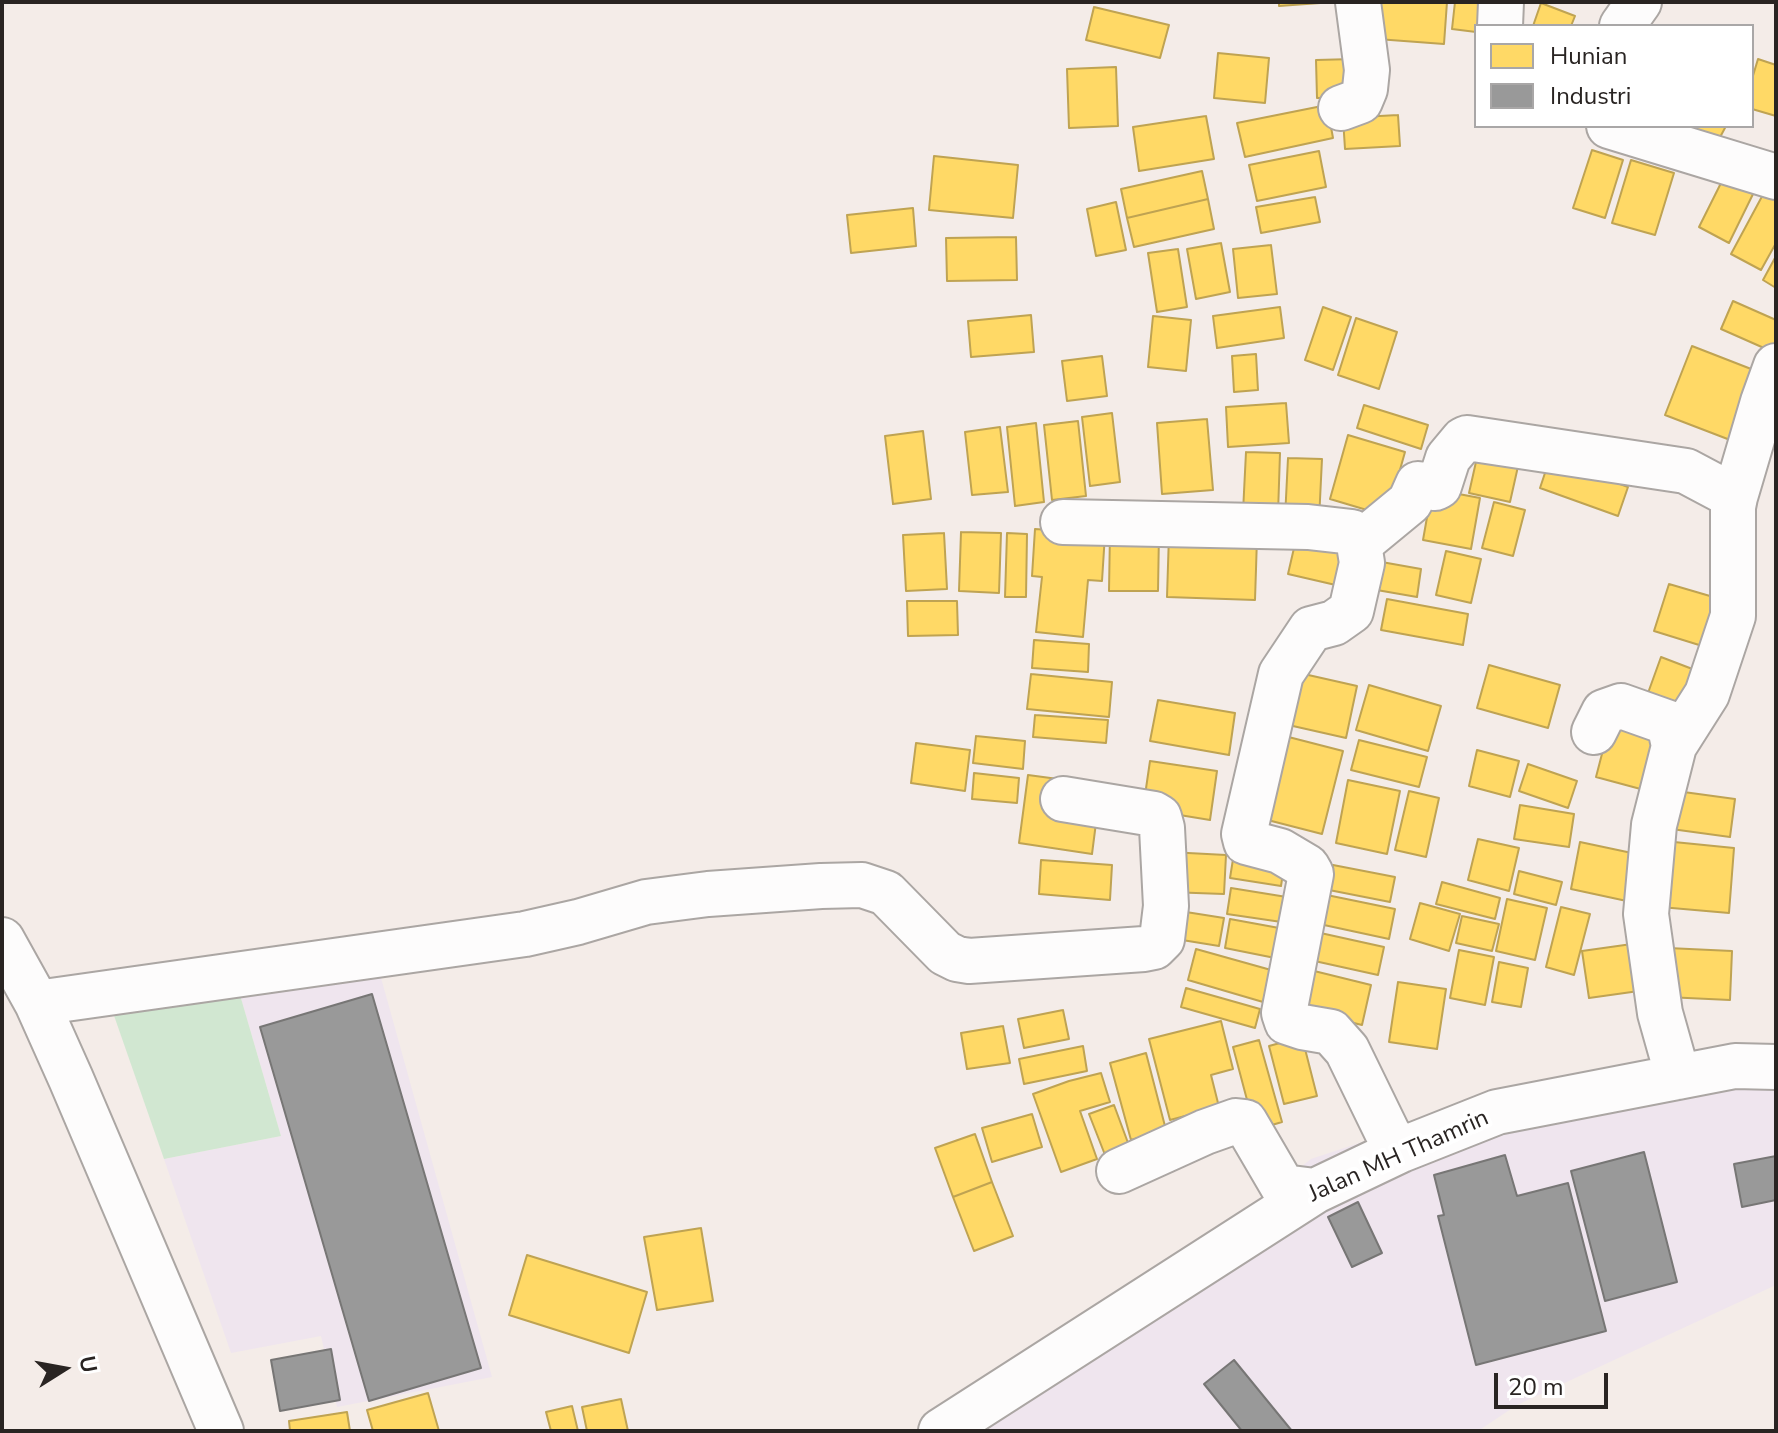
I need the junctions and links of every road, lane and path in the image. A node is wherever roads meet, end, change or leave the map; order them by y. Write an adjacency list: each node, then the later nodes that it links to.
1 (1358, 2): 6 (street)
2 (1501, 2): 4 (street)
3 (1639, 2): 5 (street)
4 (1500, 24)
5 (1623, 24)
6 (1341, 108)
7 (1616, 128): 8 (street)
8 (1776, 177)
9 (1776, 366): 10 (street)
10 (1735, 497): 12 (street); 14 (street)
11 (1063, 522): 12 (street)
12 (1359, 544): 20 (street)
13 (1594, 732): 14 (street)
14 (1674, 746): 19 (street)
15 (1063, 799): 17 (street)
16 (2, 940): 17 (street)
17 (37, 1003): 23 (street)
18 (1776, 1067): 19 (street, Jalan MH Thamrin)
19 (1676, 1069): 20 (street, Jalan MH Thamrin)
20 (1394, 1142): 22 (street, Jalan MH Thamrin)
21 (1119, 1171): 22 (street)
22 (1299, 1189): 24 (street, Jalan MH Thamrin)
23 (221, 1431)
24 (941, 1431)

